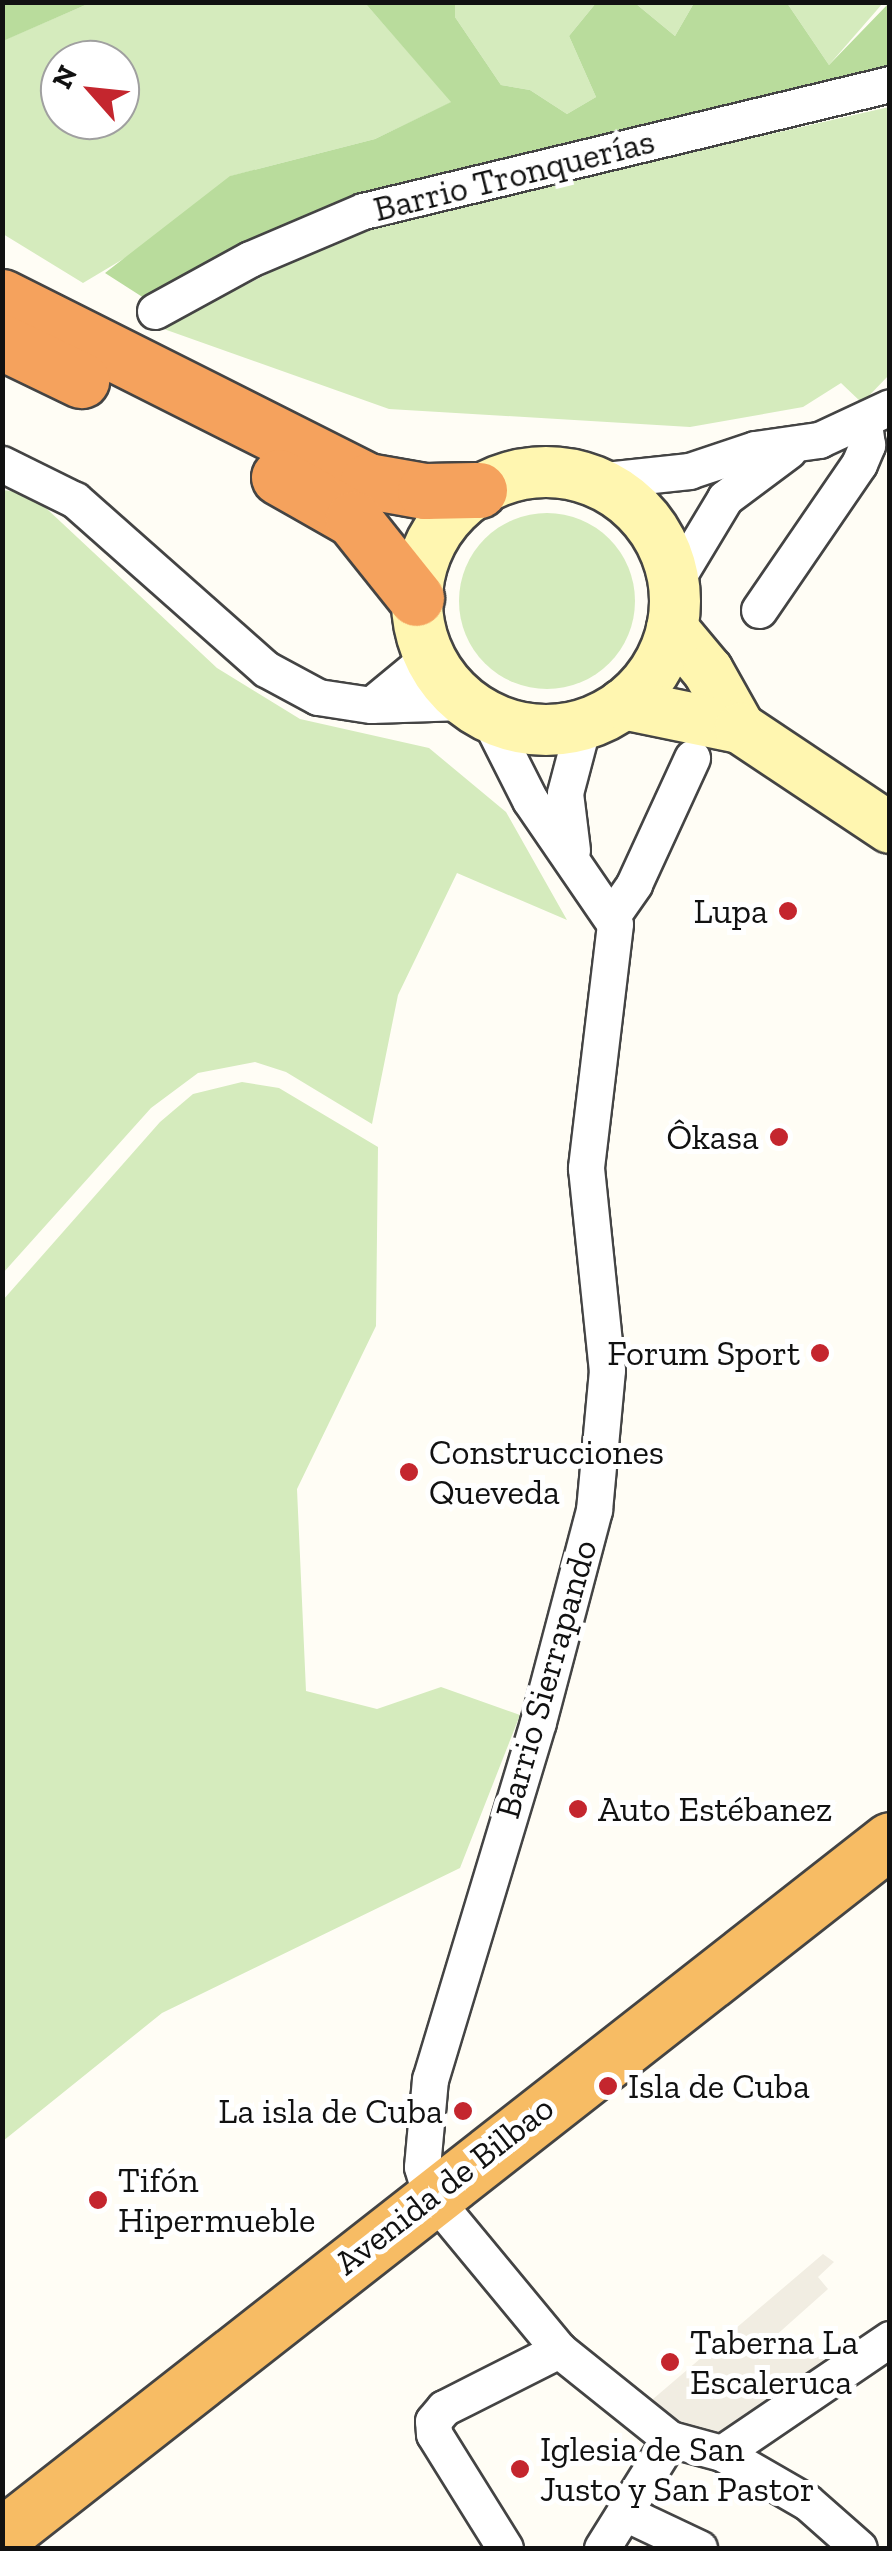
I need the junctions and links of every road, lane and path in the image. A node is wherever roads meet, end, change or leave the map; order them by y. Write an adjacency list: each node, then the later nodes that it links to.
1 (890, 84): 3 (street, Barrio Tronquerías)
2 (2, 297): 8 (highway)
3 (154, 311)
4 (2, 342): 11 (highway)
5 (877, 415): 6 (street); 13 (street)
6 (798, 445): 9 (street); 12 (street)
7 (2, 464): 15 (street)
8 (326, 464): 10 (highway); 11 (highway)
9 (596, 482): 10 (main road); 12 (main road)
10 (479, 490): 11 (main road)
11 (419, 582): 14 (main road)
12 (673, 606): 17 (main road); 18 (main road)
13 (759, 610)
14 (429, 657): 15 (street); 16 (main road)
15 (371, 705): 16 (street)
16 (476, 709): 17 (main road); 21 (street)
17 (603, 714): 18 (main road); 21 (street)
18 (740, 728): 20 (main road)
19 (692, 758): 22 (street)
20 (890, 828)
21 (573, 856): 22 (street)
22 (612, 916): 24 (street, Barrio Sierrapando)
23 (890, 1840): 24 (highway, Avenida de Bilbao)
24 (430, 2194): 26 (street); 30 (highway, Avenida de Bilbao)
25 (890, 2339): 28 (street)
26 (559, 2350): 27 (street); 31 (street)
27 (670, 2439): 28 (street); 29 (street)
28 (722, 2454): 34 (street)
29 (626, 2513): 32 (street); 33 (street)
30 (2, 2536)
31 (505, 2548)
32 (602, 2548)
33 (699, 2548)
34 (859, 2548)

